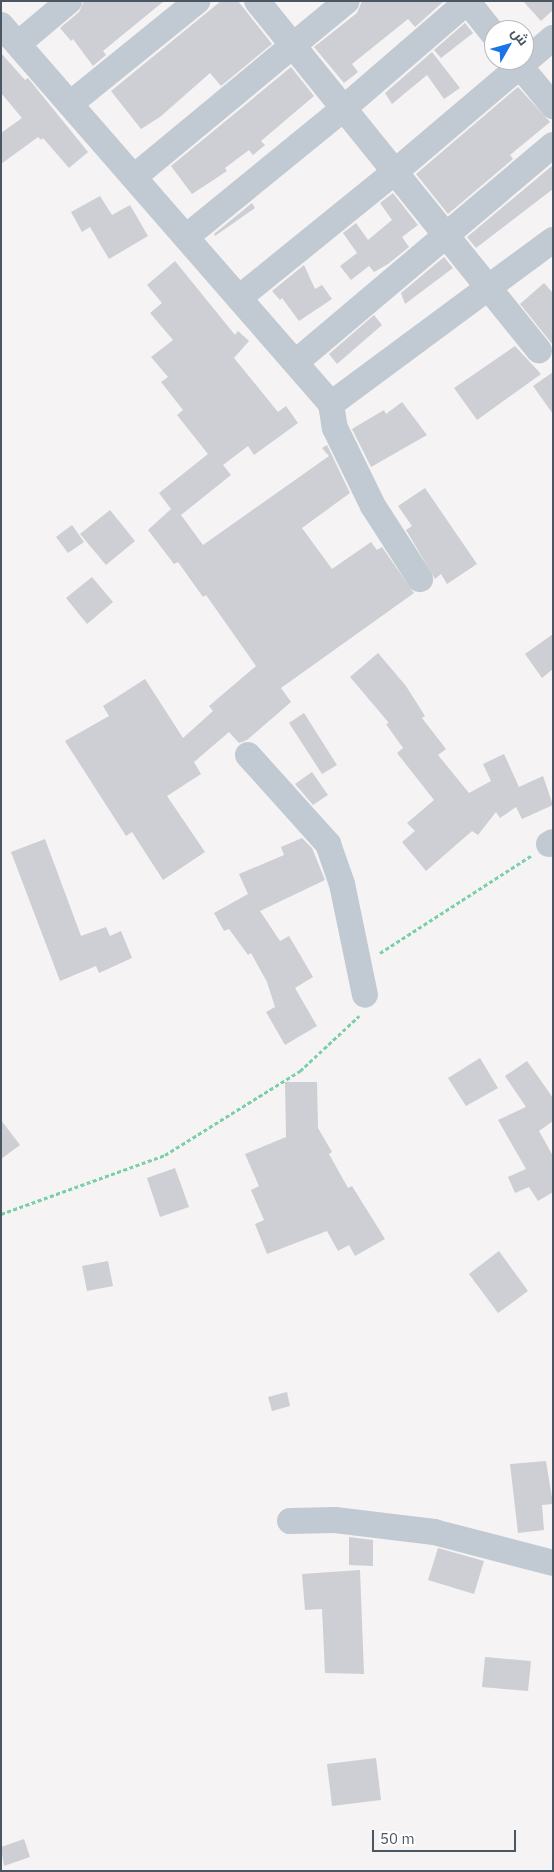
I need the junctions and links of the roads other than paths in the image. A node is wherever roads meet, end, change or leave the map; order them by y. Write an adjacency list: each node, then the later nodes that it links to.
1 (69, 1): 7 (street)
2 (197, 1): 13 (street)
3 (257, 1): 9 (street)
4 (347, 1): 9 (street)
5 (467, 2): 6 (street); 15 (street)
6 (484, 22)
7 (9, 35): 13 (street)
8 (553, 38): 10 (street)
9 (294, 47): 15 (street); 18 (street)
10 (534, 51)
11 (509, 70): 17 (street)
12 (523, 70): 14 (street)
13 (70, 104): 18 (street)
14 (553, 106)
15 (344, 108): 17 (street); 20 (street)
16 (553, 145): 19 (street)
17 (396, 172): 19 (street); 23 (street)
18 (134, 177): 20 (street)
19 (449, 236): 22 (street); 25 (street)
20 (186, 237): 23 (street)
21 (553, 240): 22 (street)
22 (491, 288): 24 (street); 26 (street)
23 (239, 298): 25 (street)
24 (539, 351)
25 (296, 362): 26 (street)
26 (331, 404): 27 (street)
27 (420, 579)
28 (248, 755): 29 (street)
29 (366, 995)
30 (290, 1521): 31 (street)
31 (553, 1563)

